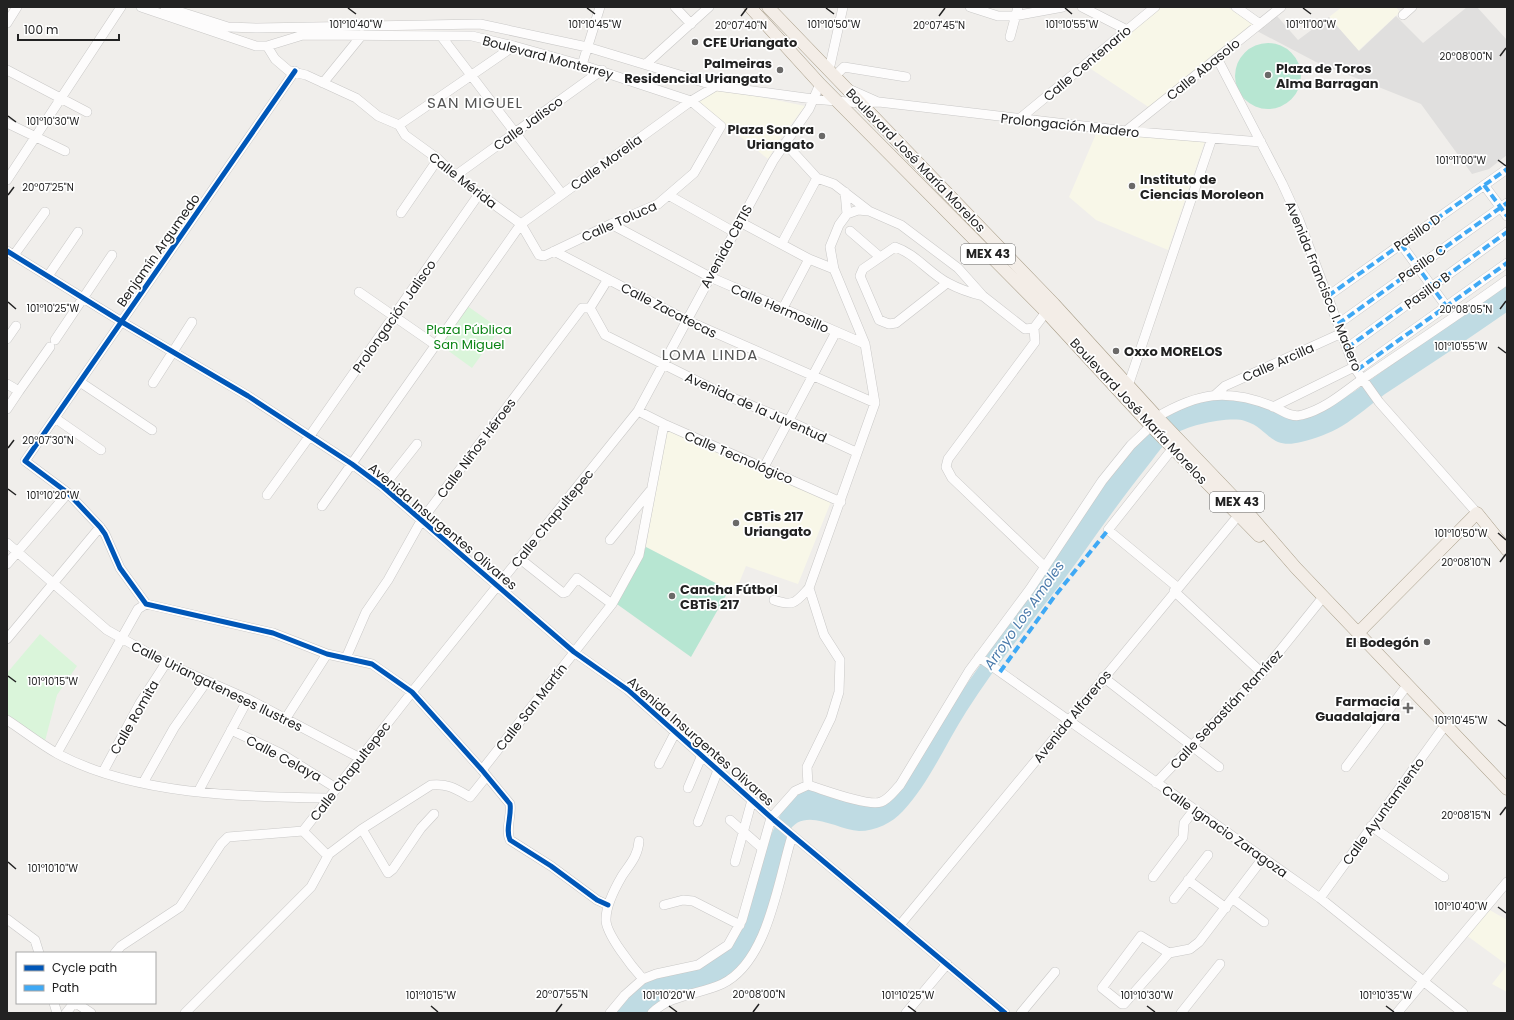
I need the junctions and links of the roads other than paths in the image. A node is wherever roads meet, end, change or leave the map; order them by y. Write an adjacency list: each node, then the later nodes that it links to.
1 (17, 7): 21 (street)
2 (121, 7): 49 (street)
3 (141, 7): 31 (street, Boulevard Monterrey)
4 (165, 7): 24 (street, Boulevard Monterrey)
5 (600, 7): 33 (street)
6 (675, 7): 22 (street)
7 (710, 7): 22 (street)
8 (750, 7): 45 (main road, Boulevard José María Morelos / MEX 43)
9 (768, 7): 40 (main road, Boulevard José María Morelos / MEX 43)
10 (843, 7): 40 (street)
11 (970, 7): 20 (street)
12 (1018, 7): 20 (street)
13 (1063, 7): 20 (street)
14 (1082, 7): 26 (street)
15 (1155, 7): 26 (street, Calle Centenario)
16 (1236, 7): 23 (street)
17 (1281, 7): 23 (street, Calle Abasolo)
18 (1412, 7): 19 (street)
19 (1403, 15)
20 (1014, 16): 29 (street)
21 (7, 23)
22 (691, 24): 36 (street)
23 (1260, 24): 34 (street, Calle Abasolo)
24 (257, 28): 25 (street, Boulevard Monterrey); 31 (street)
25 (272, 28): 30 (street); 33 (street, Boulevard Monterrey)
26 (1127, 30): 56 (street, Calle Centenario)
27 (362, 35): 28 (street, Boulevard Monterrey); 30 (street, Boulevard Monterrey); 44 (street)
28 (441, 36): 32 (street, Boulevard Monterrey); 41 (street)
29 (1010, 37)
30 (270, 45): 31 (street, Boulevard Monterrey); 39 (street)
31 (256, 46)
32 (514, 46): 35 (street, Boulevard Monterrey); 41 (street)
33 (587, 47): 35 (street); 36 (street, Boulevard Monterrey)
34 (1217, 58): 59 (street, Calle Abasolo); 63 (street, Avenida Francisco I. Madero)
35 (582, 64): 38 (street, Boulevard Monterrey)
36 (646, 64): 43 (street, Boulevard Monterrey)
37 (7, 70): 49 (street)
38 (602, 70): 52 (street, Boulevard Monterrey); 60 (street, Calle Jalisco)
39 (295, 71): 44 (street); 116 (street, Benjamín Argumedo)
40 (832, 73): 42 (street); 45 (main road); 47 (main road, Boulevard José María Morelos / MEX 43)
41 (471, 75): 58 (street); 60 (street)
42 (906, 77)
43 (699, 81): 46 (street, Boulevard Monterrey); 48 (street)
44 (323, 83): 58 (street)
45 (820, 84): 50 (street, Avenida CBTIS); 51 (main road, Boulevard José María Morelos / MEX 43)
46 (716, 86): 48 (street); 50 (street, Boulevard Monterrey)
47 (847, 88): 51 (main road); 53 (street, Prolongación Madero); 54 (main road, Boulevard José María Morelos / MEX 43)
48 (702, 95): 52 (street)
49 (61, 98): 55 (street); 61 (street)
50 (813, 99): 51 (street, Boulevard Monterrey); 64 (street, Avenida CBTIS)
51 (835, 100): 54 (street, Boulevard Monterrey); 113 (main road, Boulevard José María Morelos / MEX 43)
52 (691, 101): 74 (street, Calle Morelia); 75 (street, Calle Toluca)
53 (879, 102): 54 (street, Prolongación Madero); 56 (street, Prolongación Madero)
54 (860, 103): 135 (main road, Boulevard José María Morelos / MEX 43)
55 (87, 112)
56 (1018, 120): 59 (street, Prolongación Madero)
57 (7, 122): 61 (street)
58 (399, 125): 66 (street, Calle Mérida)
59 (1126, 131): 62 (street, Prolongación Madero)
60 (515, 133): 68 (street, Calle Jalisco); 74 (street)
61 (35, 137): 65 (street); 70 (street)
62 (1212, 138): 63 (street, Prolongación Madero); 135 (street)
63 (1261, 142): 108 (street, Avenida Francisco I. Madero)
64 (785, 143): 69 (street); 82 (street, Avenida CBTIS)
65 (64, 151)
66 (438, 159): 68 (street, Calle Mérida); 79 (street)
67 (1507, 169): 71 (street, Pasillo D)
68 (454, 176): 73 (street, Calle Mérida)
69 (817, 178): 72 (street); 89 (street)
70 (7, 180)
71 (1484, 185): 76 (street); 90 (street, Pasillo D)
72 (845, 192): 77 (street); 80 (street)
73 (479, 194): 83 (street, Calle Mérida); 114 (street, Prolongación Jalisco)
74 (562, 194): 83 (street, Calle Morelia)
75 (670, 196): 84 (street, Calle Toluca); 87 (street)
76 (1504, 206): 81 (street); 98 (street, Pasillo C)
77 (870, 211): 80 (street); 107 (street)
78 (45, 212): 92 (street)
79 (401, 213)
80 (847, 214): 99 (street)
81 (1507, 216)
82 (740, 222): 87 (street, Avenida CBTIS); 89 (street)
83 (521, 224): 93 (street, Calle Mérida); 124 (street, Calle Morelia)
84 (610, 224): 91 (street, Calle Toluca); 101 (street, Calle Hermosillo)
85 (850, 230): 95 (street)
86 (78, 232): 100 (street)
87 (734, 232): 101 (street, Avenida CBTIS)
88 (1507, 232): 105 (street, Pasillo B)
89 (782, 243): 96 (street)
90 (1401, 244): 98 (street); 108 (street, Pasillo D)
91 (554, 251): 93 (street, Calle Toluca); 102 (street, Calle Zacatecas)
92 (10, 253): 100 (street, Avenida Insurgentes Olivares)
93 (540, 255)
94 (112, 256): 109 (street)
95 (880, 257): 104 (street); 104 (street)
96 (809, 259): 99 (street); 112 (street)
97 (1507, 263): 110 (street)
98 (1417, 266): 105 (street); 118 (street, Pasillo C)
99 (834, 269): 125 (street)
100 (48, 276): 109 (street, Avenida Insurgentes Olivares)
101 (710, 277): 112 (street, Calle Hermosillo); 115 (street, Avenida CBTIS)
102 (608, 279): 111 (street, Calle Niños Héroes); 115 (street, Calle Zacatecas)
103 (1507, 280): 131 (street)
104 (947, 283): 107 (street)
105 (1433, 286): 110 (street); 126 (street, Pasillo B)
106 (359, 292): 114 (street)
107 (983, 296): 120 (street)
108 (1328, 296): 118 (street, Avenida Francisco I. Madero)
109 (84, 299): 116 (street, Avenida Insurgentes Olivares); 136 (street)
110 (1446, 306): 129 (street)
111 (586, 308): 128 (street, Avenida de la Juventud); 162 (street, Calle Niños Héroes)
112 (783, 308): 121 (street, Calle Hermosillo)
113 (1046, 312): 120 (street); 135 (main road, Boulevard José María Morelos / MEX 43)
114 (394, 316): 124 (street); 147 (street, Prolongación Jalisco)
115 (686, 320): 128 (street, Avenida CBTIS); 130 (street, Calle Zacatecas)
116 (122, 322): 127 (street, Avenida Insurgentes Olivares); 132 (street, Benjamín Argumedo)
117 (192, 322): 127 (street)
118 (1338, 324): 122 (street, Avenida Francisco I. Madero)
119 (16, 326): 123 (street)
120 (1034, 328): 170 (street)
121 (836, 332): 125 (street, Calle Hermosillo); 130 (street)
122 (1342, 333): 126 (street, Avenida Francisco I. Madero); 137 (street, Calle Arcilla)
123 (7, 339)
124 (434, 344): 152 (street, Calle Morelia)
125 (865, 344): 138 (street)
126 (1347, 348): 129 (street, Avenida Francisco I. Madero)
127 (172, 352): 133 (street); 147 (street, Avenida Insurgentes Olivares)
128 (662, 364): 141 (street, Avenida CBTIS); 143 (street, Avenida de la Juventud)
129 (1356, 368): 131 (street, Avenida Francisco I. Madero); 139 (street)
130 (814, 376): 138 (street, Calle Zacatecas); 143 (street)
131 (1363, 380): 139 (street); 161 (street, Avenida Francisco I. Madero)
132 (80, 382): 142 (street, Benjamín Argumedo); 146 (street)
133 (153, 383)
134 (7, 384): 136 (street)
135 (1125, 390): 144 (main road, Boulevard José María Morelos / MEX 43)
136 (19, 391): 140 (street)
137 (1215, 395): 139 (street); 144 (street)
138 (875, 403): 151 (street)
139 (1273, 407)
140 (7, 409)
141 (638, 411): 145 (street, Calle Tecnológico); 168 (street, Calle Chapultepec)
142 (55, 418): 150 (street); 156 (street, Benjamín Argumedo)
143 (789, 421): 151 (street, Avenida de la Juventud); 153 (street)
144 (1155, 423): 149 (main road, Boulevard José María Morelos / MEX 43); 170 (street)
145 (664, 424): 153 (street, Calle Tecnológico); 155 (street, Calle San Martín)
146 (152, 430)
147 (309, 437): 152 (street, Avenida Insurgentes Olivares); 157 (street, Prolongación Jalisco)
148 (417, 444): 154 (street)
149 (1173, 444): 160 (main road, Boulevard José María Morelos / MEX 43); 174 (street)
150 (101, 450)
151 (856, 452): 158 (street)
152 (352, 464): 154 (street, Avenida Insurgentes Olivares); 159 (street, Calle Morelia)
153 (764, 467): 158 (street, Calle Tecnológico)
154 (383, 487): 162 (street, Avenida Insurgentes Olivares)
155 (651, 490): 164 (street); 178 (street, Calle San Martín)
156 (68, 493): 163 (street); 167 (street)
157 (267, 495)
158 (841, 502): 173 (street)
159 (322, 506)
160 (1241, 512): 174 (street, Avenida Alfareros); 175 (main road, Boulevard José María Morelos / MEX 43)
161 (1477, 514): 166 (main road, Avenida Francisco I. Madero); 179 (main road)
162 (421, 521): 172 (street, Avenida Insurgentes Olivares); 184 (street, Calle Niños Héroes)
163 (100, 528): 171 (street); 177 (street)
164 (610, 540)
165 (7, 543): 167 (street, Calle Uriangateneses Ilustres)
166 (1507, 550)
167 (17, 552): 169 (street); 171 (street, Calle Uriangateneses Ilustres)
168 (519, 558): 172 (street, Calle Chapultepec); 178 (street)
169 (7, 564)
170 (1044, 566): 185 (street)
171 (54, 583): 180 (street); 181 (street, Calle Uriangateneses Ilustres)
172 (497, 587): 182 (street, Avenida Insurgentes Olivares); 191 (street, Calle Chapultepec)
173 (809, 588): 176 (street); 211 (street)
174 (1175, 589): 187 (street); 188 (street, Avenida Alfareros)
175 (1324, 596): 179 (main road, MEX 43); 187 (street, Calle Sebastián Ramírez)
176 (774, 600)
177 (146, 604): 181 (street); 183 (street)
178 (612, 604): 182 (street, Calle San Martín)
179 (1359, 632): 190 (main road, MEX 43)
180 (7, 639)
181 (121, 639): 186 (street, Calle Uriangateneses Ilustres); 200 (street)
182 (574, 652): 198 (street, Avenida Insurgentes Olivares); 208 (street, Calle San Martín)
183 (327, 654): 184 (street); 193 (street)
184 (346, 658): 191 (street)
185 (980, 658): 195 (street, Calle Ignacio Zaragoza); 211 (street)
186 (166, 663): 189 (street, Calle Uriangateneses Ilustres); 207 (street, Calle Romita)
187 (1262, 673): 199 (street, Calle Sebastián Ramírez)
188 (1104, 677): 195 (street, Avenida Alfareros); 199 (street)
189 (208, 681): 192 (street, Calle Uriangateneses Ilustres); 209 (street)
190 (1408, 684): 196 (main road, MEX 43); 205 (street)
191 (412, 692): 202 (street, Calle Chapultepec); 208 (street)
192 (248, 699): 193 (street, Calle Uriangateneses Ilustres); 197 (street)
193 (286, 718): 202 (street, Calle Uriangateneses Ilustres)
194 (7, 720): 200 (street)
195 (1069, 720): 210 (street, Calle Ignacio Zaragoza); 247 (street, Avenida Alfareros)
196 (1446, 724): 214 (main road, MEX 43); 223 (street, Calle Ayuntamiento)
197 (231, 730): 212 (street, Calle Celaya); 215 (street)
198 (676, 731): 201 (street, Avenida Insurgentes Olivares); 203 (street)
199 (1192, 746): 204 (street); 210 (street, Calle Sebastián Ramírez)
200 (57, 753): 207 (street)
201 (702, 755): 206 (street, Avenida Insurgentes Olivares); 213 (street)
202 (360, 758): 212 (street, Calle Chapultepec)
203 (658, 764)
204 (1219, 767)
205 (1346, 767)
206 (718, 770): 217 (street, Avenida Insurgentes Olivares); 222 (street)
207 (103, 772): 209 (street)
208 (484, 773): 224 (street, Calle San Martín); 241 (street)
209 (143, 783): 215 (street)
210 (1156, 783): 218 (street, Calle Ignacio Zaragoza)
211 (808, 785): 220 (street)
212 (336, 788): 216 (street, Calle Chapultepec)
213 (688, 788)
214 (1507, 789)
215 (198, 792): 216 (street)
216 (327, 798): 225 (street, Calle Chapultepec)
217 (752, 800): 220 (street, Avenida Insurgentes Olivares); 226 (street)
218 (1194, 810): 232 (street, Calle Ignacio Zaragoza); 234 (street)
219 (434, 814): 224 (street)
220 (772, 819): 227 (street, Avenida Insurgentes Olivares); 229 (street)
221 (730, 820): 226 (street)
222 (698, 822)
223 (1371, 826): 235 (street); 238 (street, Calle Ayuntamiento)
224 (362, 829): 230 (street)
225 (303, 832): 230 (street); 249 (street)
226 (744, 832): 229 (street); 233 (street)
227 (791, 835): 247 (street); 262 (street)
228 (639, 841): 241 (street)
229 (762, 848): 246 (street)
230 (329, 854): 260 (street)
231 (1208, 855): 236 (street)
232 (1263, 858): 238 (street, Calle Ignacio Zaragoza); 240 (street)
233 (735, 862)
234 (1153, 877)
235 (1444, 877)
236 (1188, 880): 239 (street); 243 (street)
237 (1507, 882): 255 (street)
238 (1320, 898): 255 (street, Calle Ignacio Zaragoza)
239 (1174, 899)
240 (1233, 899): 243 (street); 245 (street)
241 (608, 905): 254 (street)
242 (664, 905): 246 (street)
243 (1226, 908): 250 (street)
244 (7, 919): 248 (street)
245 (1264, 922)
246 (740, 925): 254 (street)
247 (900, 925): 251 (street)
248 (39, 952)
249 (116, 952)
250 (1169, 953): 250 (street)
251 (947, 964): 263 (street); 264 (street)
252 (1220, 964): 266 (street)
253 (1055, 972): 265 (street)
254 (643, 979): 261 (street)
255 (1424, 980): 267 (street); 268 (street, Calle Ignacio Zaragoza)
256 (74, 1004): 258 (street)
257 (77, 1004): 259 (street)
258 (66, 1013)
259 (91, 1013)
260 (185, 1013)
261 (610, 1013)
262 (652, 1013)
263 (906, 1013)
264 (1005, 1013)
265 (1021, 1013)
266 (1181, 1013)
267 (1397, 1013)
268 (1463, 1013)

